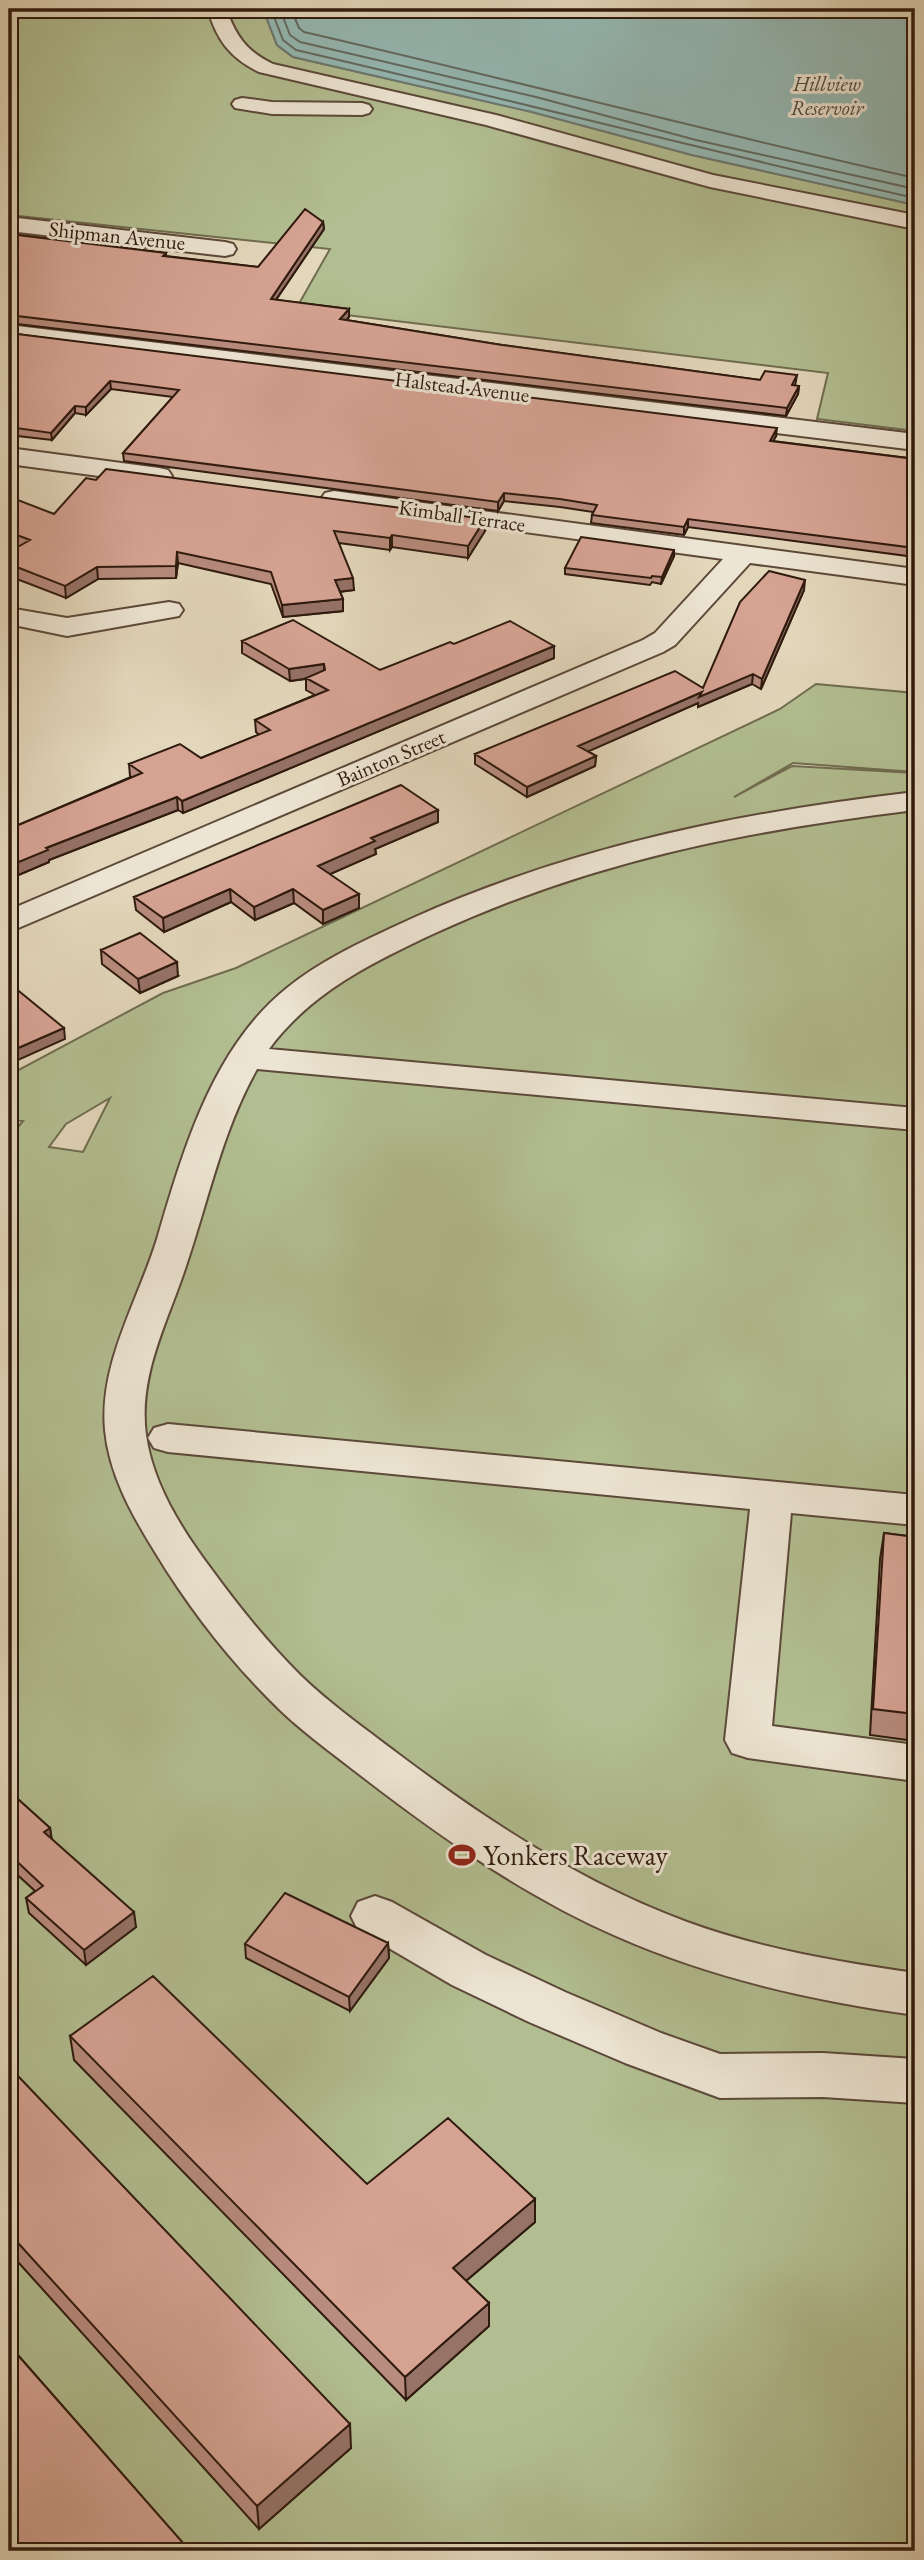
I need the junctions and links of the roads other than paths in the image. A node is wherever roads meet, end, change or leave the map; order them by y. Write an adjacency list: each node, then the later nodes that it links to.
1 (217, 9): 3 (street)
2 (242, 104): 3 (street)
3 (489, 119): 4 (street)
4 (915, 222)
5 (9, 224): 6 (street, Shipman Avenue)
6 (225, 248)
7 (9, 332): 8 (street, Halstead Avenue)
8 (915, 442)
9 (15, 461): 10 (street)
10 (178, 478)
11 (302, 495): 12 (street, Kimball Terrace)
12 (744, 553): 13 (street, Kimball Terrace); 17 (street, Bainton Street)
13 (915, 577)
14 (169, 610): 15 (street)
15 (9, 616)
16 (915, 801): 18 (street)
17 (9, 922)
18 (246, 1056): 19 (street); 25 (street)
19 (915, 1119)
20 (168, 1438): 21 (street)
21 (772, 1496): 22 (street); 23 (street)
22 (915, 1510)
23 (915, 1763)
24 (375, 1916): 26 (street)
25 (915, 1994)
26 (915, 2081)

